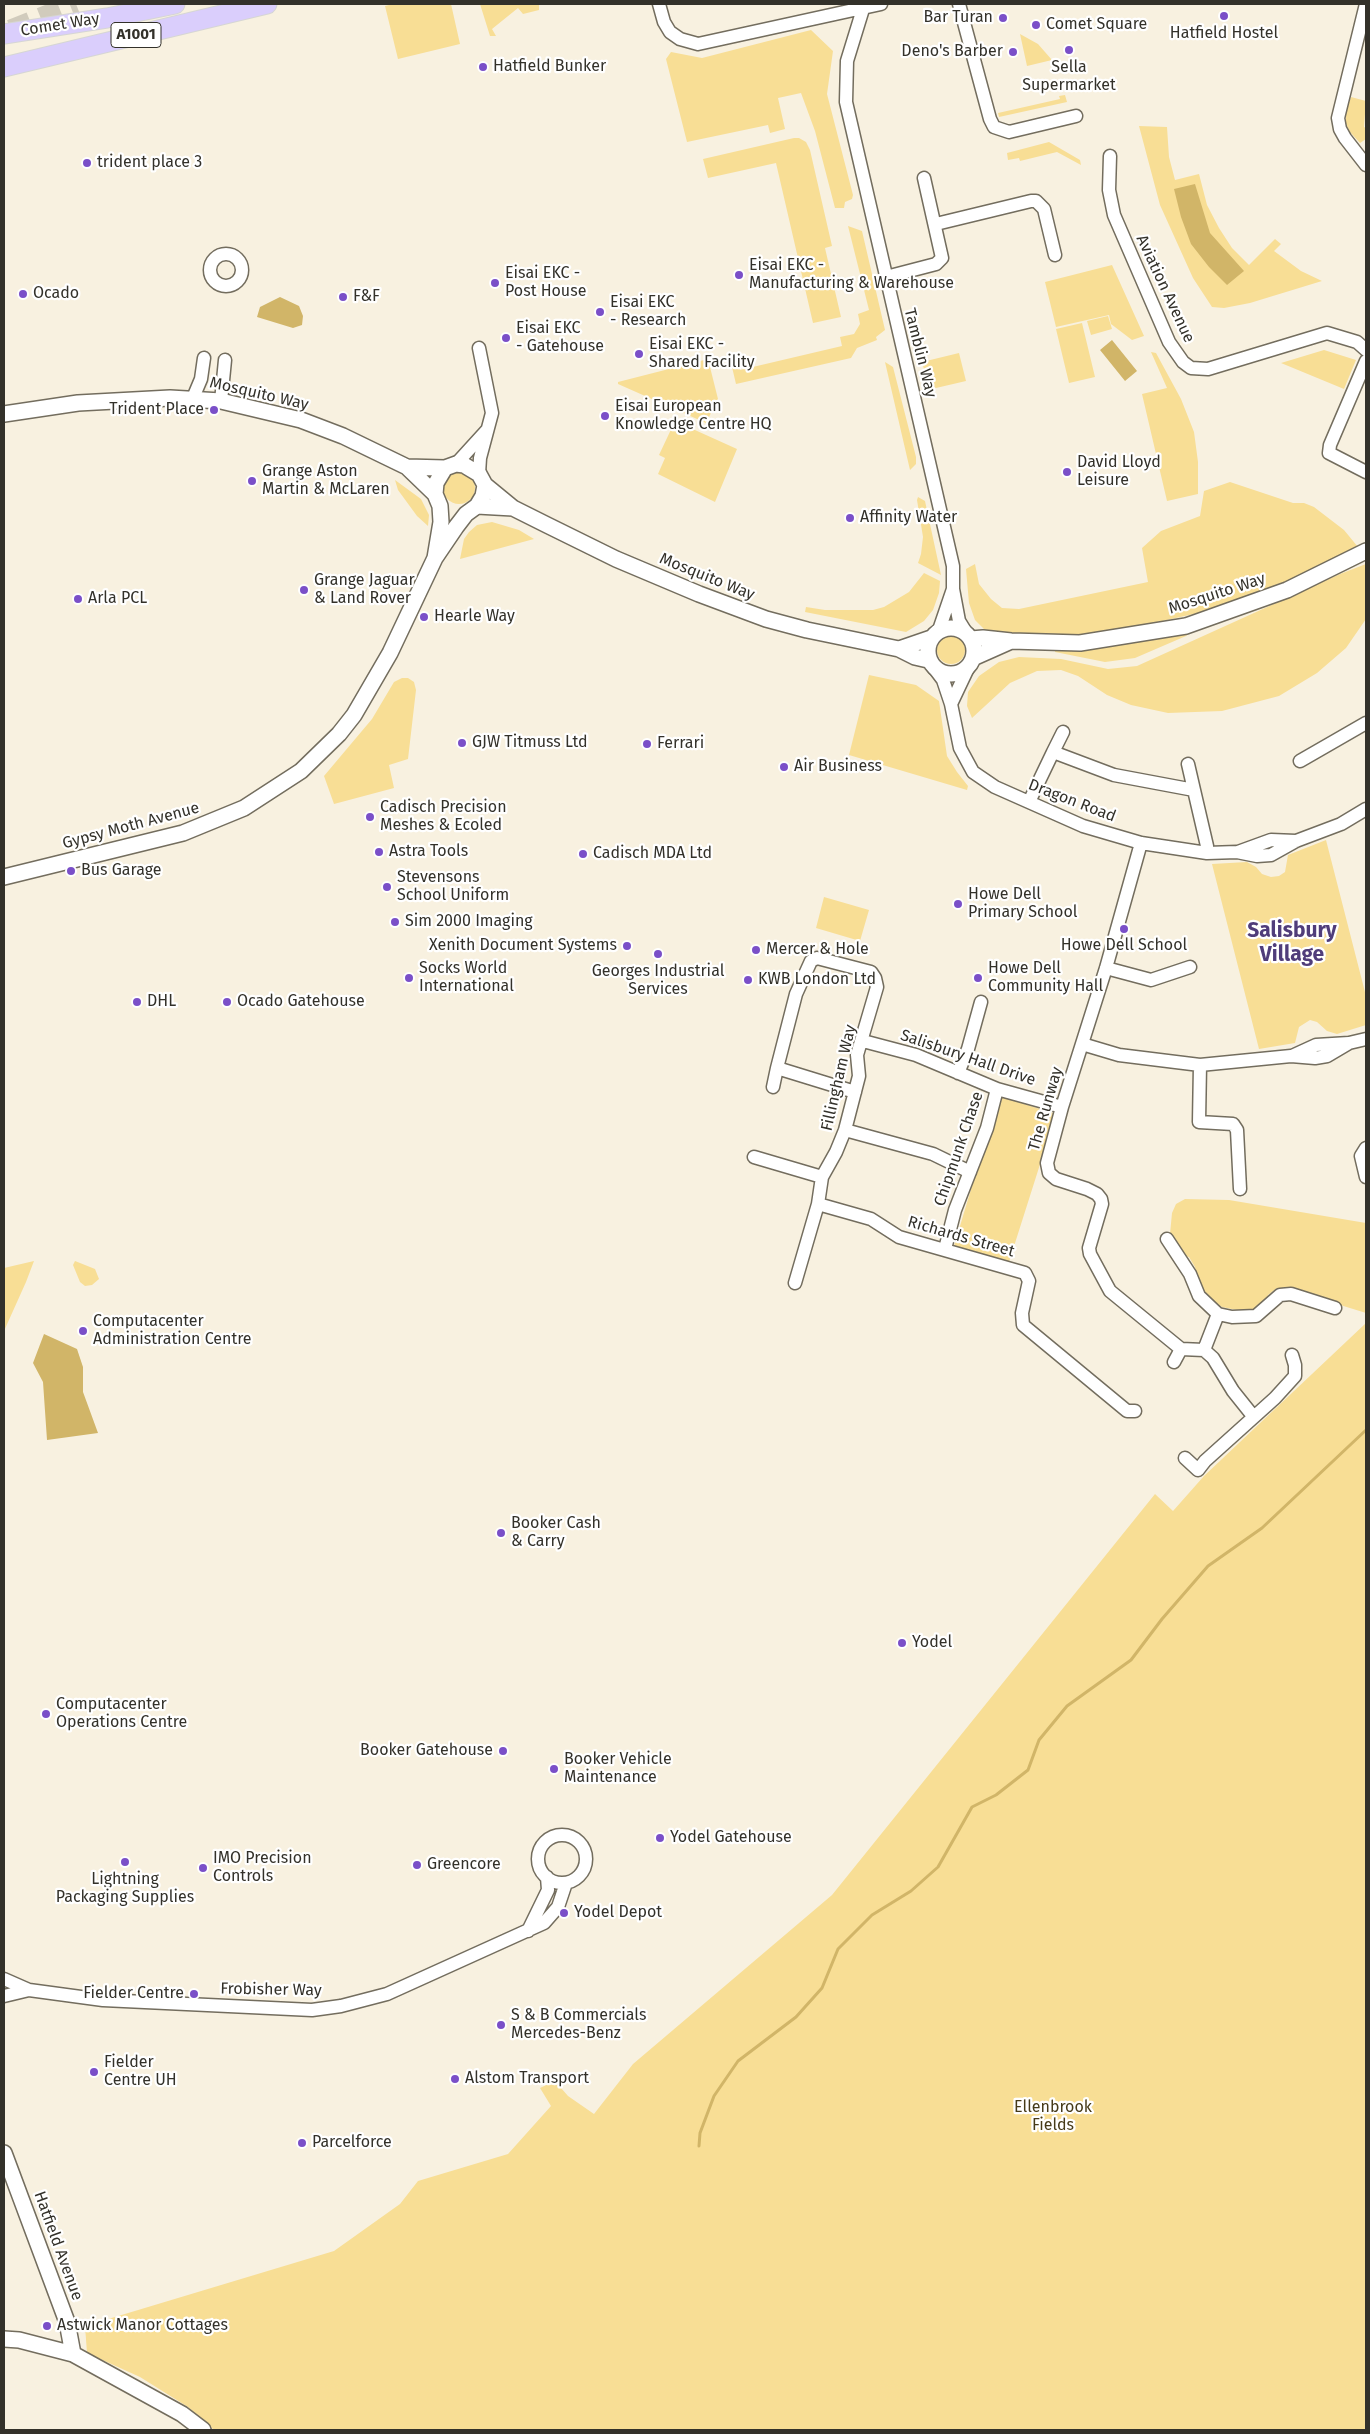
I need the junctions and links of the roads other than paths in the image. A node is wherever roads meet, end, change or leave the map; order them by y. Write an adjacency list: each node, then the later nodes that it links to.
1 (175, 4): 8 (main road, Comet Way / A1001)
2 (267, 4): 9 (main road, Comet Way / A1001)
3 (659, 4): 7 (street)
4 (881, 4): 7 (street)
5 (959, 4): 10 (street)
6 (1366, 4): 12 (street)
7 (864, 9): 16 (street, Tamblin Way)
8 (4, 34)
9 (4, 67)
10 (1076, 116)
11 (1110, 156): 18 (street, Aviation Avenue)
12 (1366, 165)
13 (924, 178): 14 (street)
14 (936, 224): 15 (street); 16 (street)
15 (1055, 255)
16 (886, 277): 35 (street, Tamblin Way)
17 (479, 348): 25 (street)
18 (1366, 349)
19 (204, 358): 22 (street)
20 (225, 360): 23 (street)
21 (1366, 362): 28 (street)
22 (193, 398): 23 (street, Mosquito Way); 24 (street, Mosquito Way)
23 (222, 400): 27 (street, Mosquito Way)
24 (4, 414)
25 (487, 430): 26 (street); 29 (street)
26 (451, 466): 27 (street, Mosquito Way); 29 (street); 30 (street)
27 (408, 467): 30 (street, Mosquito Way)
28 (1366, 472)
29 (482, 479): 31 (street, Mosquito Way); 32 (street)
30 (438, 500): 32 (street); 34 (street, Gypsy Moth Avenue)
31 (513, 508): 32 (street, Mosquito Way); 39 (street, Mosquito Way)
32 (472, 510): 34 (street, Gypsy Moth Avenue)
33 (1366, 551): 38 (street, Mosquito Way)
34 (435, 558): 53 (street, Gypsy Moth Avenue)
35 (953, 589): 36 (street, Tamblin Way); 37 (street, Tamblin Way)
36 (935, 634): 37 (street); 39 (street); 41 (street)
37 (969, 636): 38 (street, Mosquito Way); 40 (street)
38 (1011, 641): 40 (street, Mosquito Way)
39 (899, 649): 41 (street, Mosquito Way)
40 (971, 662): 41 (street); 42 (street)
41 (931, 664): 42 (street, Dragon Road)
42 (951, 704): 49 (street, Dragon Road)
43 (1366, 723): 46 (street)
44 (1063, 732): 45 (street)
45 (1053, 752): 48 (street); 49 (street)
46 (1300, 761)
47 (1188, 764): 48 (street)
48 (1194, 790): 52 (street)
49 (1028, 802): 51 (street, Dragon Road)
50 (1366, 809): 52 (street, Dragon Road)
51 (1141, 843): 52 (street, Dragon Road); 55 (street, The Runway)
52 (1206, 853)
53 (4, 877)
54 (1190, 967): 55 (street)
55 (1106, 968): 59 (street, The Runway)
56 (981, 1002): 62 (street)
57 (1366, 1039): 60 (street)
58 (863, 1041): 61 (street, Fillingham Way); 62 (street, Salisbury Hall Drive); 65 (street, Fillingham Way)
59 (1082, 1044): 60 (street); 66 (street, The Runway)
60 (1200, 1065): 73 (street)
61 (778, 1068): 63 (street); 65 (street)
62 (958, 1073): 64 (street, Salisbury Hall Drive)
63 (773, 1088)
64 (997, 1089): 66 (street, Salisbury Hall Drive); 70 (street, Chipmunk Chase)
65 (854, 1092): 67 (street, Fillingham Way)
66 (1062, 1107): 80 (street, The Runway)
67 (845, 1130): 70 (street); 71 (street, Fillingham Way)
68 (1366, 1148): 72 (street)
69 (754, 1157): 71 (street)
70 (970, 1172): 76 (street, Chipmunk Chase)
71 (822, 1177): 74 (street, Fillingham Way)
72 (1366, 1177)
73 (1240, 1189)
74 (818, 1204): 76 (street, Richards Street); 77 (street, Fillingham Way)
75 (1167, 1239): 79 (street)
76 (945, 1249): 84 (street, Richards Street)
77 (795, 1283)
78 (1335, 1308): 79 (street)
79 (1218, 1314): 81 (street)
80 (1181, 1350): 81 (street); 83 (street)
81 (1204, 1350): 85 (street)
82 (1292, 1355): 85 (street)
83 (1174, 1362)
84 (1135, 1411)
85 (1253, 1416): 86 (street)
86 (1185, 1458)
87 (547, 1878): 88 (street); 88 (street); 89 (street)
88 (566, 1883): 89 (street, Frobisher Way)
89 (528, 1931): 91 (street, Frobisher Way)
90 (4, 1979): 91 (street, Frobisher Way)
91 (29, 1990): 92 (street, Frobisher Way)
92 (4, 1996)
93 (4, 2153): 95 (street, Hatfield Avenue)
94 (4, 2339): 95 (street)
95 (72, 2354): 96 (street)
96 (203, 2430)

